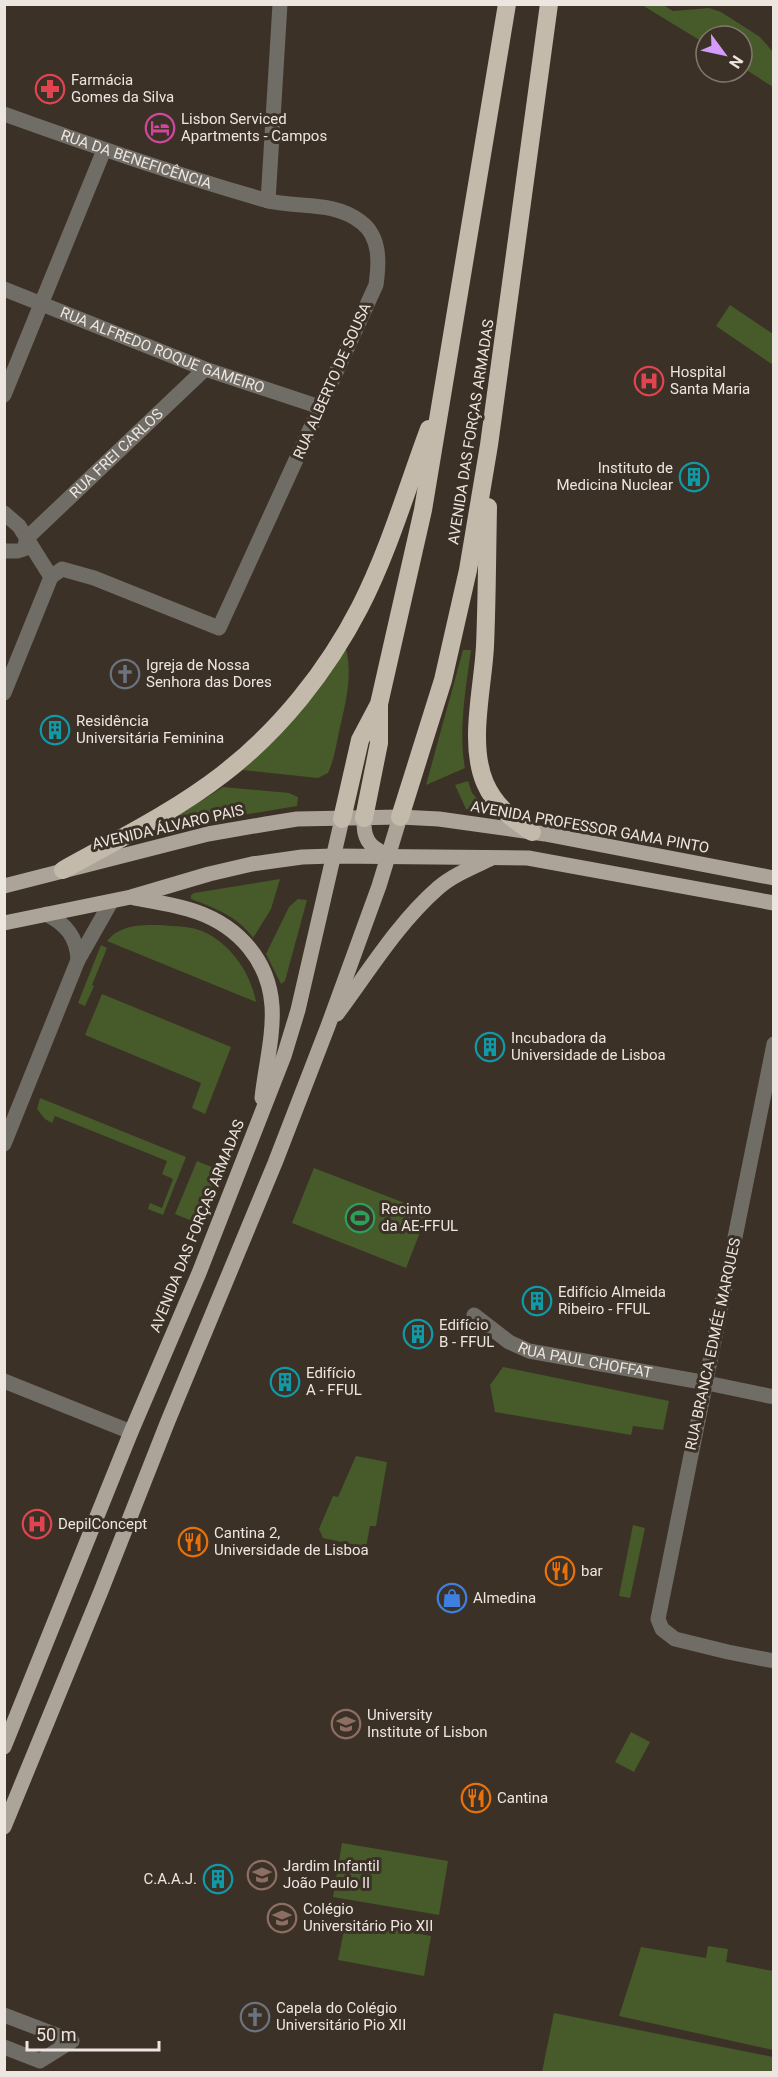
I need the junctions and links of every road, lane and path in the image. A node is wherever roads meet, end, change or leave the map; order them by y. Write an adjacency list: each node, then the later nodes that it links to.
1 (280, 4): 6 (street)
2 (507, 4): 10 (highway, AVENIDA DAS FORÇAS ARMADAS)
3 (549, 4): 13 (highway, AVENIDA DAS FORÇAS ARMADAS)
4 (4, 114): 5 (street, RUA DA BENEFICÊNCIA)
5 (104, 150): 6 (street, RUA DA BENEFICÊNCIA); 8 (street)
6 (268, 201): 12 (street, RUA ALBERTO DE SOUSA)
7 (4, 289): 8 (street, RUA ALFREDO ROQUE GAMEIRO)
8 (42, 304): 9 (street, RUA ALFREDO ROQUE GAMEIRO); 11 (street)
9 (205, 369): 12 (street, RUA ALFREDO ROQUE GAMEIRO); 15 (street, RUA FREI CARLOS)
10 (445, 385): 19 (highway, AVENIDA DAS FORÇAS ARMADAS); 27 (highway)
11 (4, 395)
12 (320, 406): 17 (street, RUA ALBERTO DE SOUSA)
13 (489, 445): 20 (highway, AVENIDA DAS FORÇAS ARMADAS); 23 (highway)
14 (4, 513): 15 (street)
15 (27, 538): 16 (street, RUA FREI CARLOS); 17 (street)
16 (4, 551)
17 (51, 577): 18 (street)
18 (4, 693)
19 (379, 704): 21 (highway, AVENIDA DAS FORÇAS ARMADAS); 22 (highway, AVENIDA DAS FORÇAS ARMADAS)
20 (400, 817): 21 (main road, AVENIDA PROFESSOR GAMA PINTO); 23 (main road, AVENIDA PROFESSOR GAMA PINTO); 25 (main road, AVENIDA DAS FORÇAS ARMADAS)
21 (364, 818): 22 (main road, AVENIDA ÁLVARO PAIS); 25 (main road, AVENIDA DAS FORÇAS ARMADAS)
22 (342, 819): 24 (main road, AVENIDA DAS FORÇAS ARMADAS); 27 (main road, AVENIDA ÁLVARO PAIS)
23 (532, 832): 28 (main road, AVENIDA PROFESSOR GAMA PINTO)
24 (333, 856): 25 (main road); 30 (main road); 38 (main road, AVENIDA DAS FORÇAS ARMADAS)
25 (388, 856): 26 (main road); 36 (main road, AVENIDA DAS FORÇAS ARMADAS)
26 (496, 857): 32 (main road); 36 (main road)
27 (63, 870): 29 (main road, AVENIDA ÁLVARO PAIS)
28 (774, 878)
29 (4, 886)
30 (131, 897): 31 (main road); 38 (main road)
31 (111, 902): 33 (main road); 35 (street)
32 (774, 903)
33 (45, 914): 34 (main road); 35 (street)
34 (4, 923)
35 (78, 960): 39 (street)
36 (328, 1026): 47 (main road, AVENIDA DAS FORÇAS ARMADAS)
37 (774, 1044): 42 (street, RUA BRANCA EDMÉE MARQUES)
38 (260, 1119): 44 (main road, AVENIDA DAS FORÇAS ARMADAS)
39 (4, 1144)
40 (474, 1315): 42 (street, RUA PAUL CHOFFAT)
41 (4, 1380): 44 (street)
42 (707, 1383): 43 (street, RUA PAUL CHOFFAT); 45 (street, RUA BRANCA EDMÉE MARQUES)
43 (774, 1397)
44 (131, 1432): 46 (main road, AVENIDA DAS FORÇAS ARMADAS)
45 (774, 1660)
46 (4, 1748)
47 (4, 1827)
48 (4, 2015): 50 (street)
49 (4, 2046): 50 (street)
50 (38, 2067)

